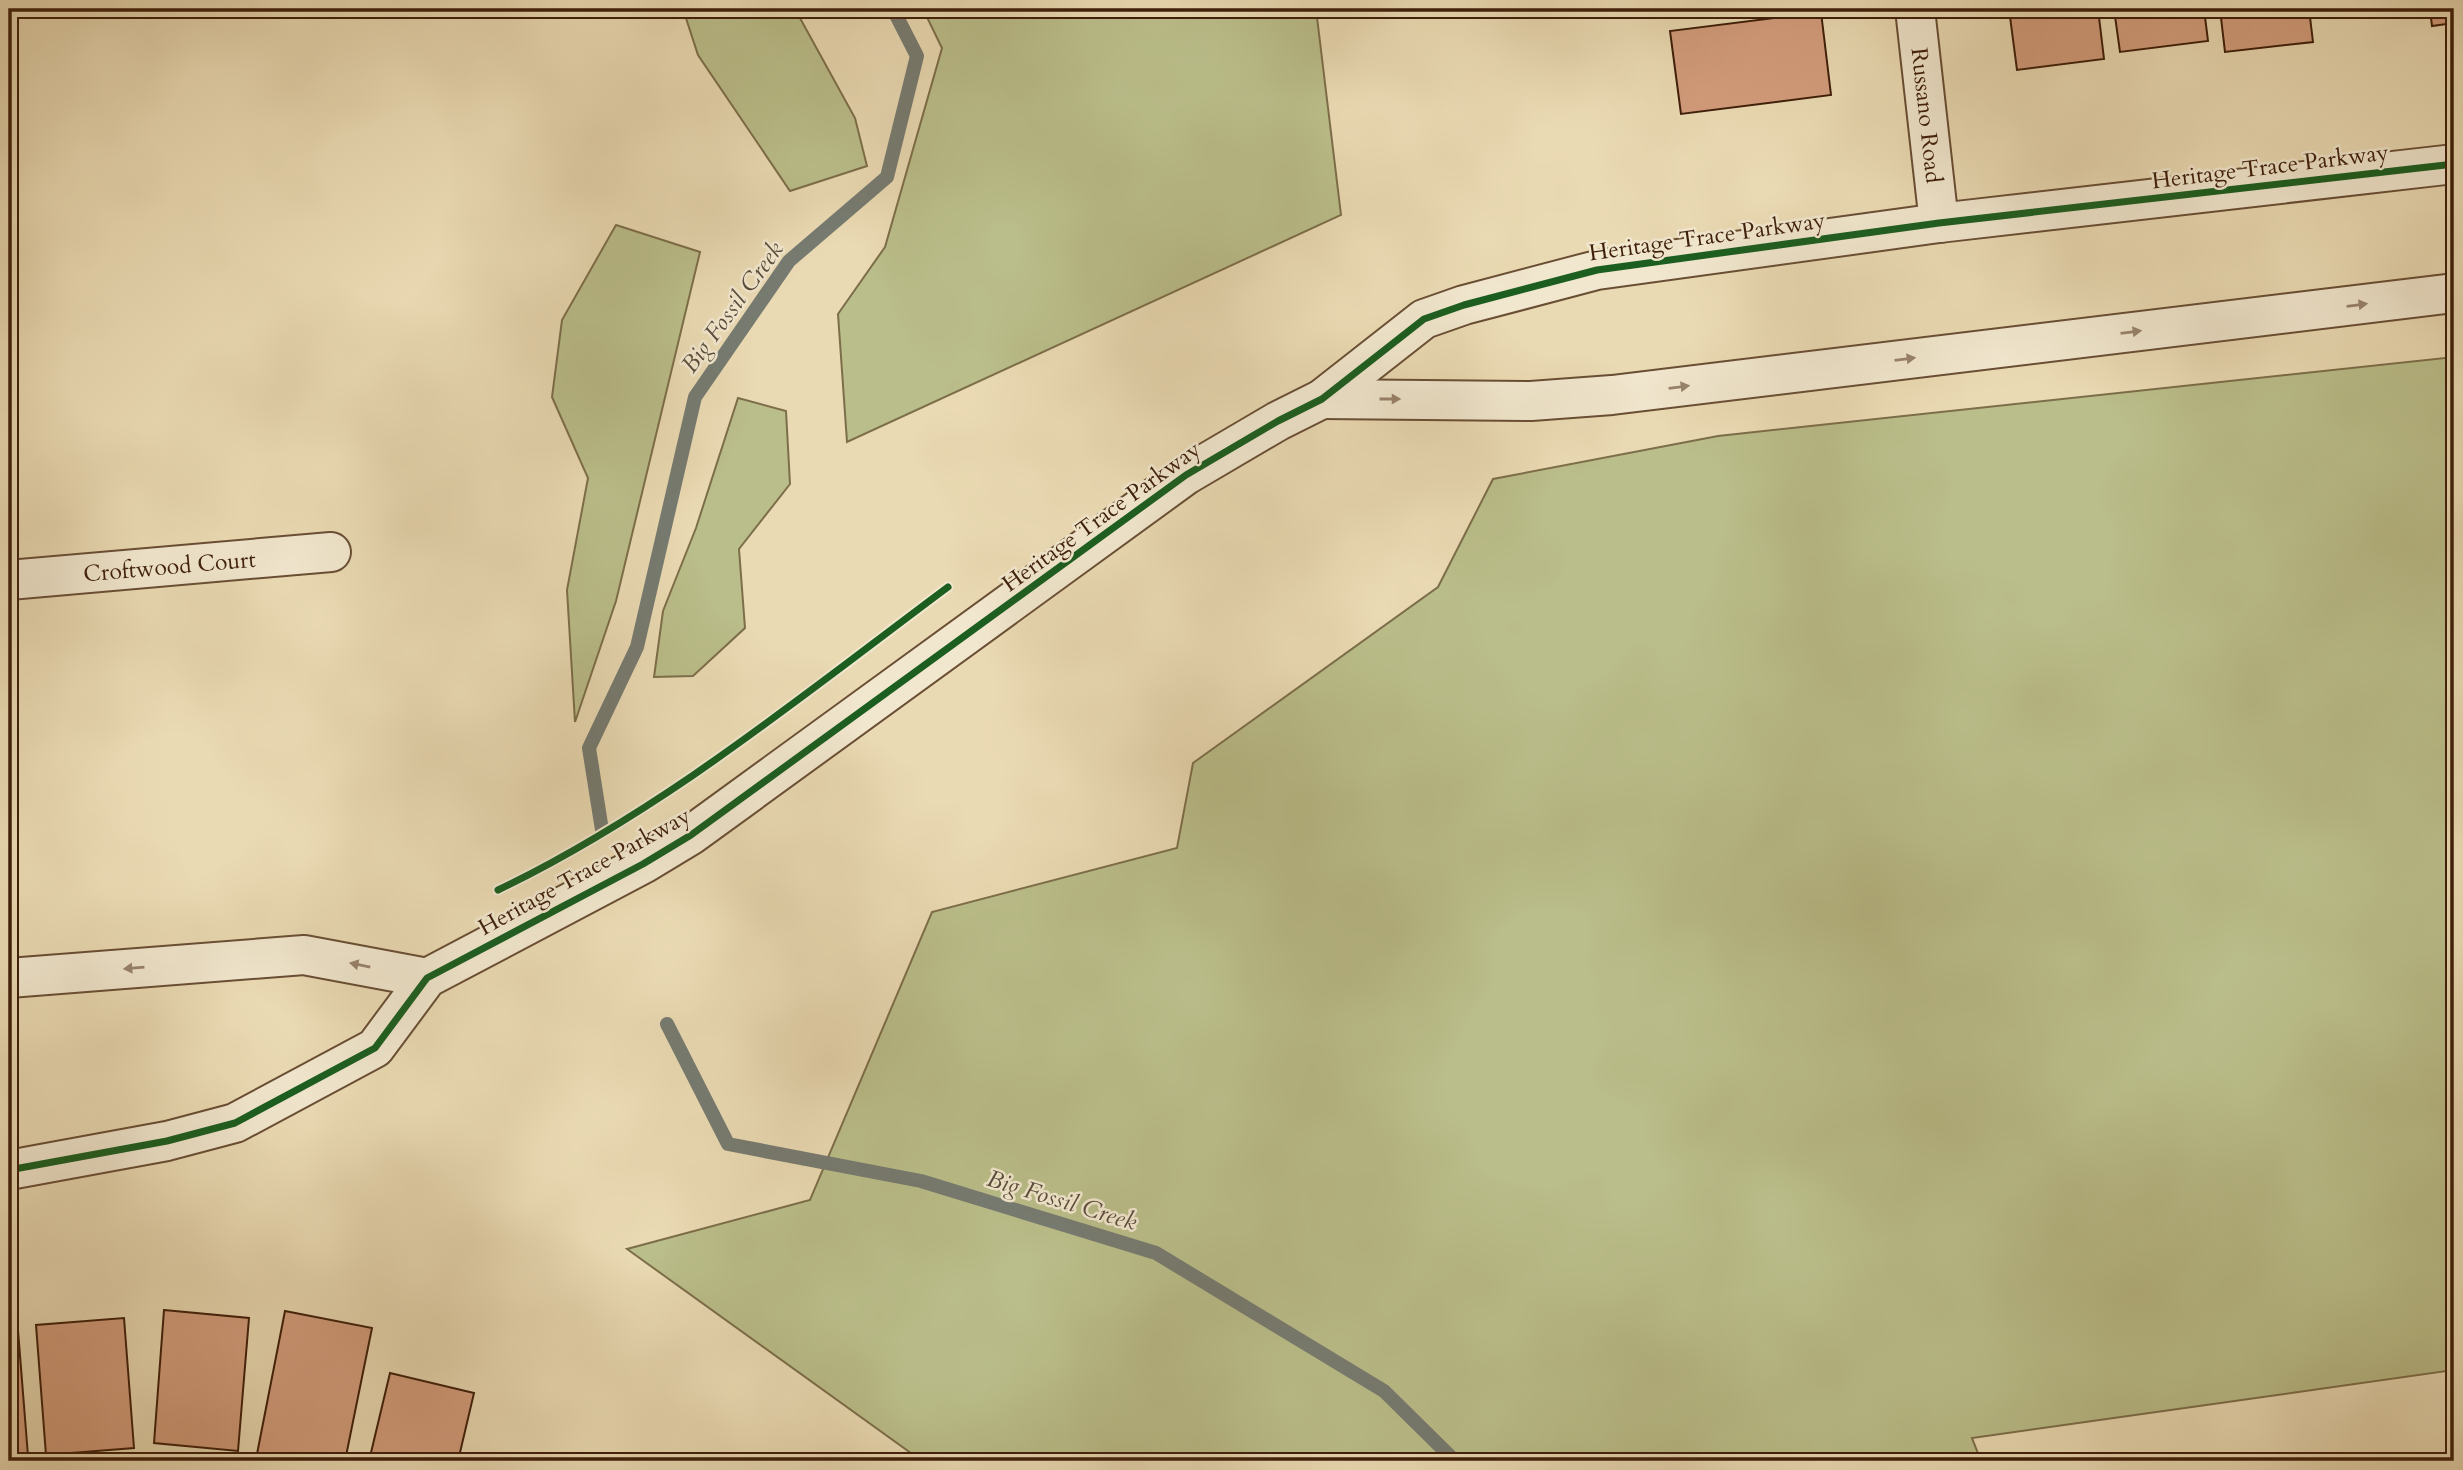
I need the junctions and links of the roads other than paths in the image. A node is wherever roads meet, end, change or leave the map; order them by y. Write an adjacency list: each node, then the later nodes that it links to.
1 (1914, 9): 3 (street, Russano Road)
2 (2454, 164): 3 (street, Heritage Trace Parkway)
3 (1939, 223): 5 (street, Heritage Trace Parkway)
4 (2454, 293): 5 (street, Heritage Trace Parkway, one-way to 4)
5 (1322, 399): 9 (street, Heritage Trace Parkway)
6 (331, 552): 7 (street, Croftwood Court)
7 (9, 580)
8 (9, 978): 9 (street, one-way to 8)
9 (427, 978): 10 (street, Heritage Trace Parkway)
10 (9, 1170)

